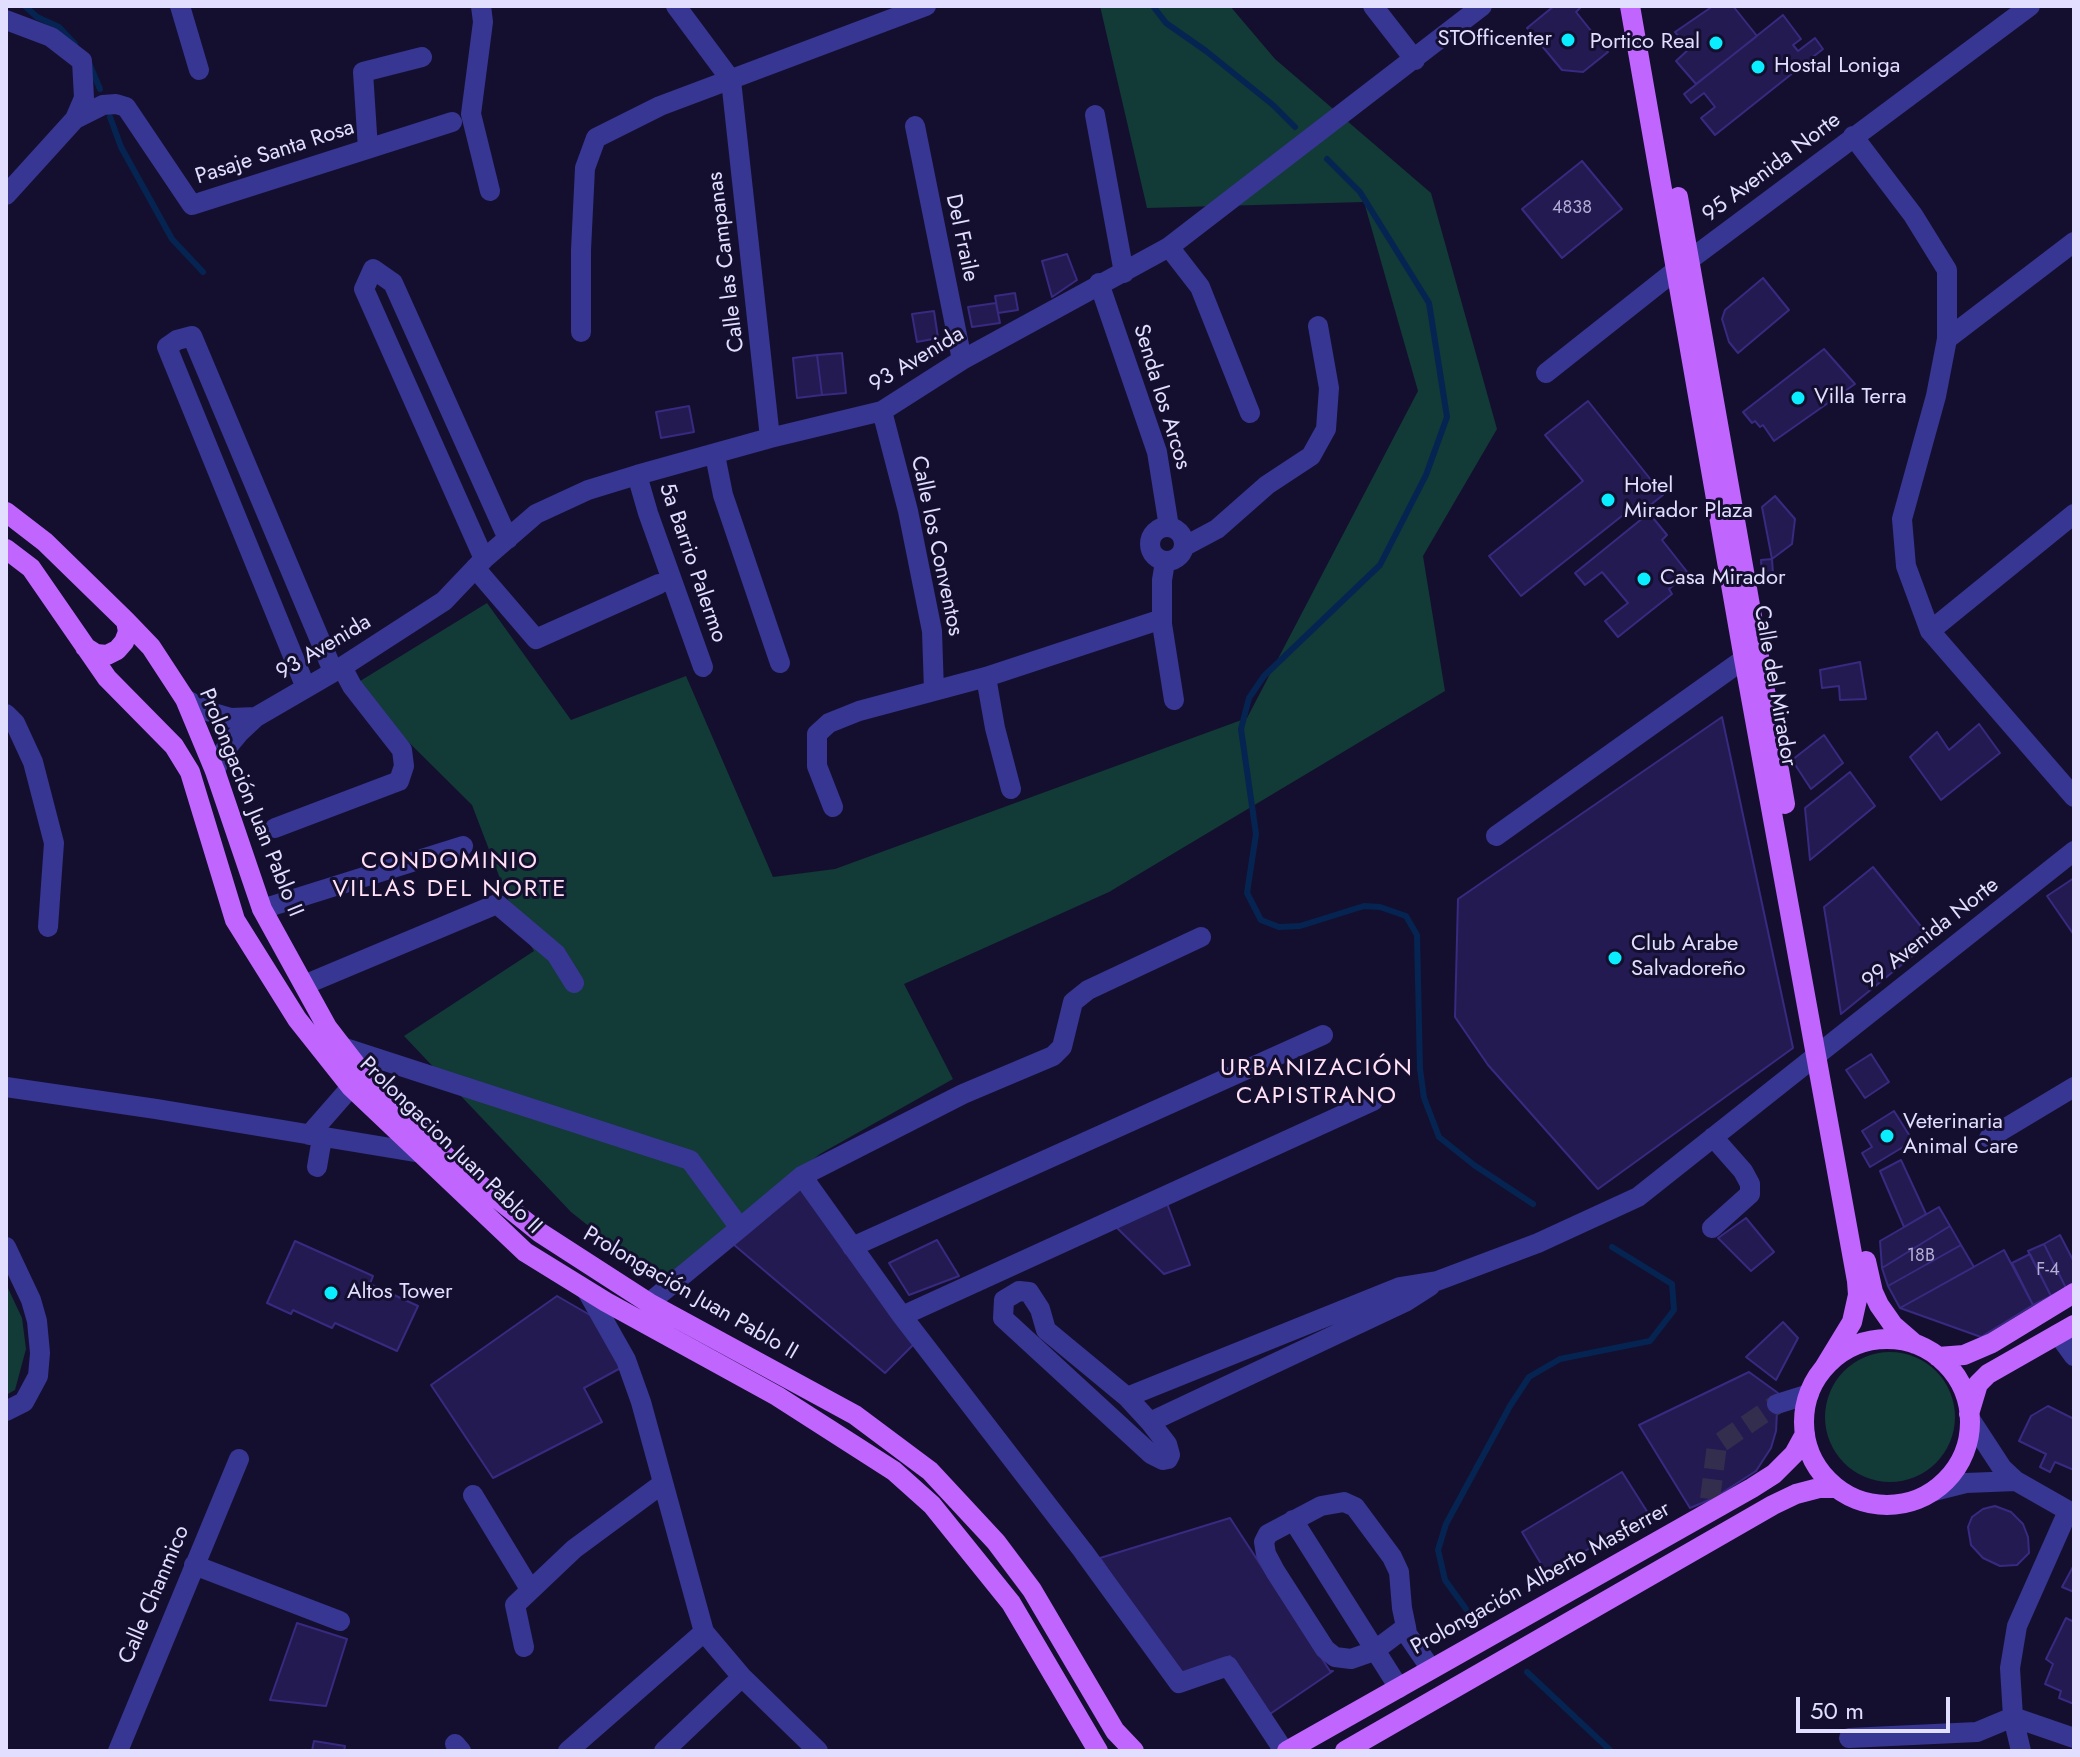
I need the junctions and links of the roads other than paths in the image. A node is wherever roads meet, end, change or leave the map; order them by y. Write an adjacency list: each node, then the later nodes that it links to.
1 (180, 6): 13 (street)
2 (481, 6): 21 (street)
3 (676, 6): 14 (street)
4 (926, 6): 14 (street)
5 (1373, 6): 12 (street)
6 (1482, 6): 12 (street, 93 Avenida)
7 (1630, 6): 25 (main road, Calle del Mirador)
8 (1643, 6): 25 (main road, Calle del Mirador)
9 (2030, 6): 19 (street, 95 Avenida Norte)
10 (6, 20): 16 (street)
11 (422, 57): 20 (street)
12 (1415, 60): 24 (street, 93 Avenida)
13 (199, 70)
14 (731, 80): 29 (street); 35 (street, Calle las Campanas)
15 (1095, 115): 26 (street)
16 (75, 119): 20 (street, Pasaje Santa Rosa); 22 (street, Pasaje Santa Rosa)
17 (452, 122): 20 (street, Pasaje Santa Rosa)
18 (915, 126): 31 (street, Del Fraile)
19 (1853, 136): 25 (street, 95 Avenida Norte); 30 (street)
20 (368, 149)
21 (490, 191)
22 (6, 195)
23 (2074, 242): 30 (street)
24 (1169, 247): 26 (street, 93 Avenida); 34 (street)
25 (1683, 265): 32 (street, 95 Avenida Norte); 51 (main road, Calle del Mirador); 77 (main road, Calle del Mirador)
26 (1124, 273): 27 (street, 93 Avenida)
27 (1099, 283): 31 (street, 93 Avenida); 40 (street, Senda los Arcos)
28 (1318, 326): 42 (street)
29 (581, 332)
30 (1947, 339): 49 (street)
31 (962, 360): 33 (street, 93 Avenida)
32 (1546, 373)
33 (882, 411): 35 (street, 93 Avenida); 57 (street, Calle los Conventos)
34 (1250, 413)
35 (770, 438): 36 (street, 93 Avenida)
36 (715, 455): 37 (street, 93 Avenida); 52 (street)
37 (637, 475): 41 (street, 93 Avenida); 53 (street, 5a Barrio Palermo)
38 (6, 512): 48 (main road, Prolongación Juan Pablo II)
39 (2074, 514): 49 (street)
40 (1169, 527): 42 (street); 44 (street)
41 (508, 539): 45 (street, 93 Avenida); 45 (street)
42 (1185, 546): 44 (street)
43 (6, 549): 50 (main road, Prolongacion Juan Pablo II)
44 (1165, 562): 47 (street)
45 (479, 564): 46 (street); 54 (street, 93 Avenida)
46 (659, 584)
47 (1162, 619): 55 (street); 59 (street)
48 (126, 621): 50 (main road); 58 (main road, Prolongación Juan Pablo II)
49 (1930, 631): 64 (street)
50 (77, 638): 79 (main road, Prolongacion Juan Pablo II)
51 (1744, 659): 67 (street); 77 (main road, Calle del Mirador)
52 (780, 663)
53 (703, 667)
54 (337, 669): 56 (street, 93 Avenida); 56 (street); 66 (street)
55 (986, 677): 57 (street); 63 (street)
56 (306, 688): 61 (street, 93 Avenida)
57 (934, 691): 65 (street)
58 (185, 699): 61 (street); 62 (main road, Prolongación Juan Pablo II)
59 (1174, 700)
60 (6, 714): 71 (street)
61 (256, 717): 62 (street, 93 Avenida)
62 (215, 771): 70 (main road, Prolongación Juan Pablo II)
63 (1011, 789)
64 (2074, 797)
65 (833, 807)
66 (275, 828)
67 (1496, 836)
68 (463, 846): 70 (street)
69 (2074, 851): 77 (street, 99 Avenida Norte)
70 (262, 909): 74 (main road, Prolongación Juan Pablo II)
71 (48, 927)
72 (1201, 937): 87 (street)
73 (574, 983): 74 (street)
74 (304, 985): 76 (main road, Prolongación Juan Pablo II)
75 (1323, 1035): 91 (street)
76 (342, 1047): 88 (street); 95 (main road, Prolongación Juan Pablo II)
77 (1823, 1050): 83 (street, 99 Avenida Norte); 98 (main road, Calle del Mirador); 101 (main road, Calle del Mirador)
78 (6, 1087): 82 (street)
79 (351, 1087): 82 (street); 85 (main road, Prolongacion Juan Pablo II)
80 (2074, 1087): 84 (street)
81 (1373, 1101): 96 (street)
82 (316, 1136): 85 (street); 86 (street)
83 (1713, 1137): 89 (street); 92 (street, 99 Avenida Norte)
84 (1989, 1138)
85 (421, 1153): 93 (main road, Prolongacion Juan Pablo II)
86 (317, 1167)
87 (802, 1176): 88 (street); 91 (street)
88 (740, 1228): 95 (street)
89 (1712, 1228)
90 (6, 1247): 105 (street)
91 (852, 1247): 96 (street)
92 (1437, 1281): 103 (street); 107 (street)
93 (587, 1291): 111 (street); 134 (main road, Prolongacion Juan Pablo II)
94 (2074, 1293): 100 (main road)
95 (649, 1303): 135 (main road, Prolongación Juan Pablo II)
96 (902, 1316): 136 (street)
97 (2066, 1329): 99 (street); 106 (main road)
98 (1915, 1344): 100 (main road); 101 (main road)
99 (2074, 1356)
100 (1938, 1357): 106 (main road)
101 (1824, 1368): 102 (main road)
102 (1809, 1394): 104 (street); 108 (main road)
103 (1127, 1397): 107 (street); 107 (street)
104 (1777, 1404)
105 (6, 1411)
106 (1970, 1416): 110 (street); 113 (main road)
107 (1150, 1422)
108 (1805, 1434): 112 (main road); 124 (main road, Prolongación Alberto Masferrer)
109 (239, 1459): 117 (street, Calle Chanmico)
110 (2016, 1481): 113 (street); 115 (street)
111 (662, 1484): 118 (street); 121 (street)
112 (1837, 1488): 113 (main road); 137 (main road)
113 (1934, 1491)
114 (473, 1495): 118 (street)
115 (2071, 1512): 127 (street)
116 (1293, 1520): 120 (street); 123 (street); 123 (street)
117 (194, 1565): 119 (street); 130 (street, Calle Chanmico)
118 (530, 1589): 122 (street)
119 (340, 1621)
120 (1406, 1627): 123 (street); 124 (street)
121 (704, 1632): 125 (street); 131 (street)
122 (524, 1647)
123 (1374, 1651): 126 (street)
124 (1431, 1669): 126 (main road, Prolongación Alberto Masferrer)
125 (742, 1677): 132 (street); 133 (street)
126 (1399, 1688): 136 (main road, Prolongación Alberto Masferrer)
127 (2013, 1717): 128 (street); 129 (street); 138 (street)
128 (1849, 1738)
129 (2074, 1738)
130 (118, 1751)
131 (568, 1751)
132 (664, 1751)
133 (818, 1751)
134 (1098, 1751)
135 (1134, 1751)
136 (1286, 1751)
137 (1345, 1751)
138 (2021, 1751)

